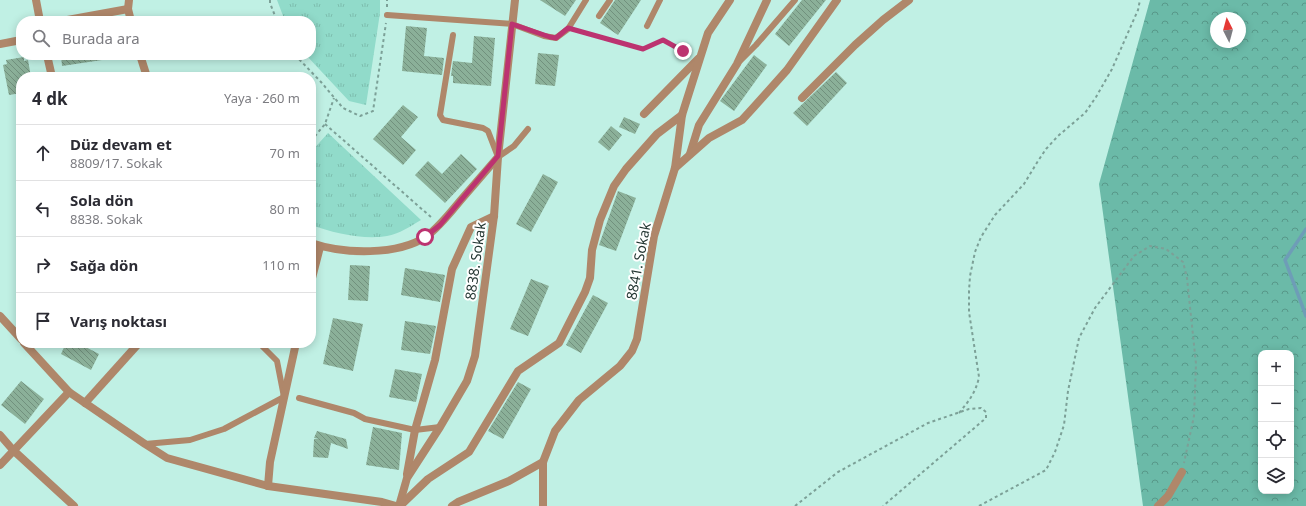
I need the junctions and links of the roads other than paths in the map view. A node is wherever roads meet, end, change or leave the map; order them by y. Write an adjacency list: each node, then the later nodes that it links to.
1 (36, 0): 14 (street)
2 (129, 0): 12 (street)
3 (515, 0): 18 (street, 8838. Sokak)
4 (586, 0): 18 (lane)
5 (610, 0): 17 (lane)
6 (660, 0): 19 (lane)
7 (730, 0): 23 (street, 8841. Sokak)
8 (767, 0): 26 (street)
9 (794, 0): 26 (lane)
10 (837, 0): 33 (street)
11 (909, 0): 29 (street)
12 (128, 9): 15 (street); 16 (street)
13 (387, 15): 18 (lane)
14 (39, 16)
15 (90, 16)
16 (130, 16)
17 (599, 16)
18 (512, 24): 34 (street, 8838. Sokak)
19 (647, 26)
20 (453, 35): 34 (lane)
21 (16, 41): 22 (street)
22 (0, 44)
23 (700, 58): 30 (street); 31 (street, 8841. Sokak)
24 (48, 60): 27 (street)
25 (141, 60): 28 (street)
26 (737, 64): 33 (street)
27 (51, 72)
28 (145, 72)
29 (802, 98)
30 (644, 114)
31 (682, 115): 35 (street, 8841. Sokak); 61 (street)
32 (528, 129): 34 (lane)
33 (690, 154): 35 (street)
34 (498, 156): 36 (street, 8838. Sokak); 38 (street)
35 (674, 168): 55 (street, 8841. Sokak)
36 (494, 216): 50 (street, 8838. Sokak); 51 (street)
37 (316, 245): 38 (street)
38 (320, 247): 39 (street)
39 (316, 263)
40 (0, 316): 41 (street)
41 (16, 334)
42 (28, 348): 46 (street)
43 (134, 348): 49 (street)
44 (264, 348): 47 (lane)
45 (295, 348): 47 (street)
46 (68, 392): 49 (street); 54 (street)
47 (284, 397): 53 (lane); 59 (street)
48 (299, 398): 51 (lane)
49 (85, 403): 53 (street)
50 (440, 427): 51 (lane); 58 (street, 8838. Sokak)
51 (415, 430): 58 (street)
52 (0, 435): 54 (street)
53 (145, 444): 59 (street)
54 (14, 450): 56 (street); 60 (street)
55 (543, 462): 62 (street); 63 (street, 8841. Sokak)
56 (0, 465)
57 (1182, 472): 64 (street)
58 (407, 478): 61 (street, 8838. Sokak)
59 (268, 486): 61 (street)
60 (74, 506)
61 (399, 506)
62 (452, 506)
63 (543, 506)
64 (1158, 506)

